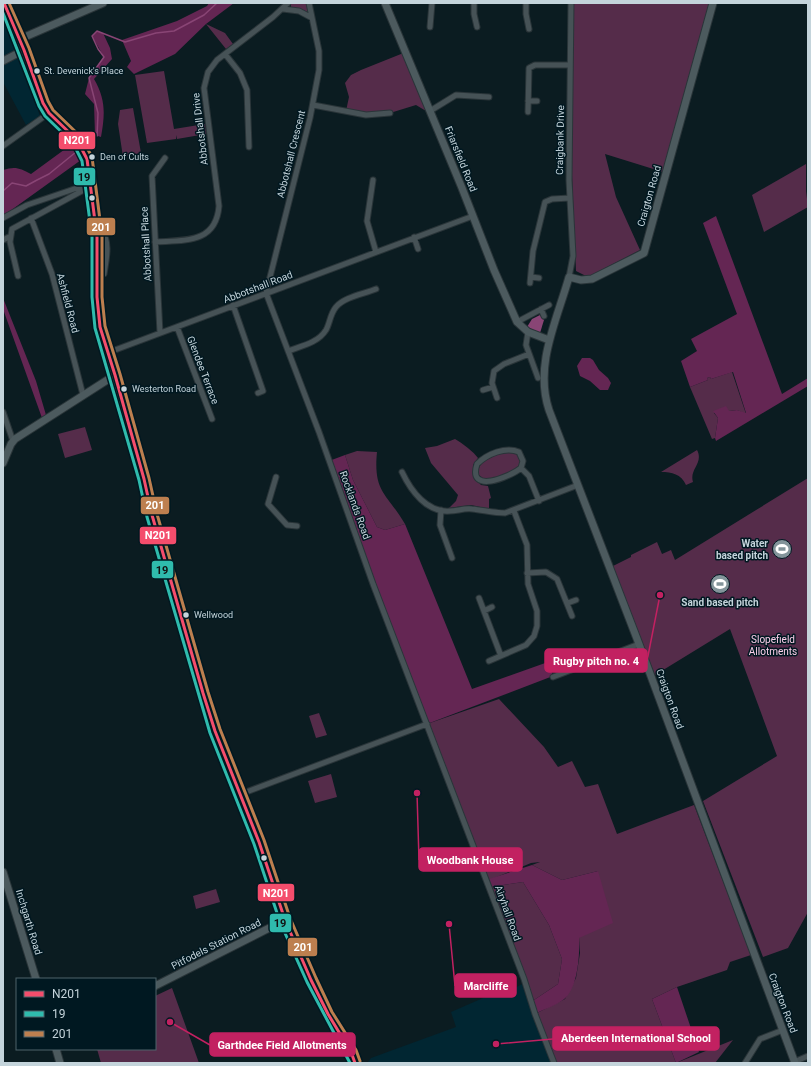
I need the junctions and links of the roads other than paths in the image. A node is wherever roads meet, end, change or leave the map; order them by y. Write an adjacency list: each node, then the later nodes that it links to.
1 (4, 3): 16 (main road)
2 (103, 3): 16 (street)
3 (288, 3): 11 (street, Abbotshall Drive)
4 (309, 3): 12 (street, Abbotshall Crescent)
5 (385, 3): 25 (street, Friarsfield Road)
6 (432, 3): 13 (street)
7 (474, 3): 14 (street)
8 (526, 3): 15 (street)
9 (571, 3): 20 (street, Craigbank Drive)
10 (713, 3): 45 (street, Craigton Road)
11 (283, 9): 12 (street); 18 (street, Abbotshall Drive)
12 (312, 18): 24 (street, Abbotshall Crescent)
13 (430, 27)
14 (477, 27)
15 (529, 29)
16 (20, 39): 17 (main road)
17 (24, 50): 19 (street); 27 (main road)
18 (225, 54): 30 (street); 41 (street, Abbotshall Drive)
19 (3, 60)
20 (570, 65): 22 (street); 34 (street, Craigbank Drive)
21 (489, 97): 25 (street)
22 (528, 101): 23 (street); 26 (street)
23 (536, 101)
24 (313, 105): 28 (street); 48 (street, Abbotshall Crescent)
25 (430, 111): 35 (street, Friarsfield Road)
26 (528, 112)
27 (49, 113): 29 (street); 33 (main road)
28 (390, 113)
29 (3, 146)
30 (249, 147)
31 (165, 158): 41 (street, Abbotshall Place)
32 (374, 180): 43 (street)
33 (91, 186): 36 (street); 37 (street); 59 (main road)
34 (570, 198): 45 (street, Craigbank Drive); 46 (street)
35 (473, 216): 39 (street, Abbotshall Road); 53 (street, Friarsfield Road)
36 (3, 218)
37 (31, 218): 38 (street); 66 (street, Ashfield Road)
38 (10, 237): 40 (street); 44 (street)
39 (414, 237): 42 (street); 43 (street, Abbotshall Road)
40 (3, 240)
41 (155, 242): 56 (street, Abbotshall Place)
42 (418, 249)
43 (376, 252): 48 (street, Abbotshall Road)
44 (18, 276)
45 (570, 277): 57 (street, Craigton Road)
46 (539, 278)
47 (376, 289): 58 (street)
48 (266, 293): 50 (street, Abbotshall Road); 58 (street, Rocklands Road)
49 (549, 305): 51 (street)
50 (233, 306): 54 (street, Abbotshall Road); 65 (street)
51 (541, 309): 52 (street); 53 (street)
52 (544, 316)
53 (517, 322): 55 (street)
54 (177, 327): 56 (street, Abbotshall Road); 69 (street, Glendee Terrace)
55 (528, 332): 57 (street); 60 (street)
56 (160, 333): 59 (street, Abbotshall Road)
57 (549, 340): 75 (street, Craigton Road)
58 (288, 351): 92 (street, Rocklands Road)
59 (107, 353): 61 (main road)
60 (529, 354): 62 (street); 63 (street)
61 (115, 375): 66 (street); 93 (main road)
62 (538, 378)
63 (493, 387): 64 (street); 67 (street)
64 (483, 390)
65 (258, 393)
66 (83, 395): 70 (street)
67 (497, 398)
68 (3, 412): 70 (street)
69 (212, 419)
70 (13, 441): 71 (street)
71 (3, 464)
72 (521, 468): 72 (street); 76 (street)
73 (402, 472): 77 (street)
74 (276, 477): 79 (street)
75 (578, 485): 76 (street); 88 (street, Craigton Road)
76 (539, 501): 78 (street)
77 (441, 510): 78 (street); 80 (street)
78 (514, 511): 81 (street)
79 (297, 526)
80 (452, 558)
81 (527, 573): 84 (street); 89 (street)
82 (479, 598): 86 (street)
83 (576, 600): 84 (street)
84 (568, 603): 87 (street)
85 (492, 607): 86 (street)
86 (484, 611): 89 (street)
87 (572, 616)
88 (639, 644): 91 (street); 98 (street, Craigton Road)
89 (501, 656): 90 (street)
90 (489, 661)
91 (553, 677)
92 (427, 724): 93 (street); 103 (street, Airyhall Road)
93 (241, 794): 95 (main road)
94 (3, 872): 96 (street, Inchgarth Road)
95 (285, 920): 97 (street, Pitfodels Station Road); 102 (main road)
96 (36, 978)
97 (156, 986)
98 (783, 1030): 104 (street); 105 (street, Craigton Road)
99 (56, 1050): 101 (street)
100 (808, 1056): 105 (street)
101 (60, 1063)
102 (355, 1063)
103 (554, 1063)
104 (745, 1063)
105 (794, 1063)

